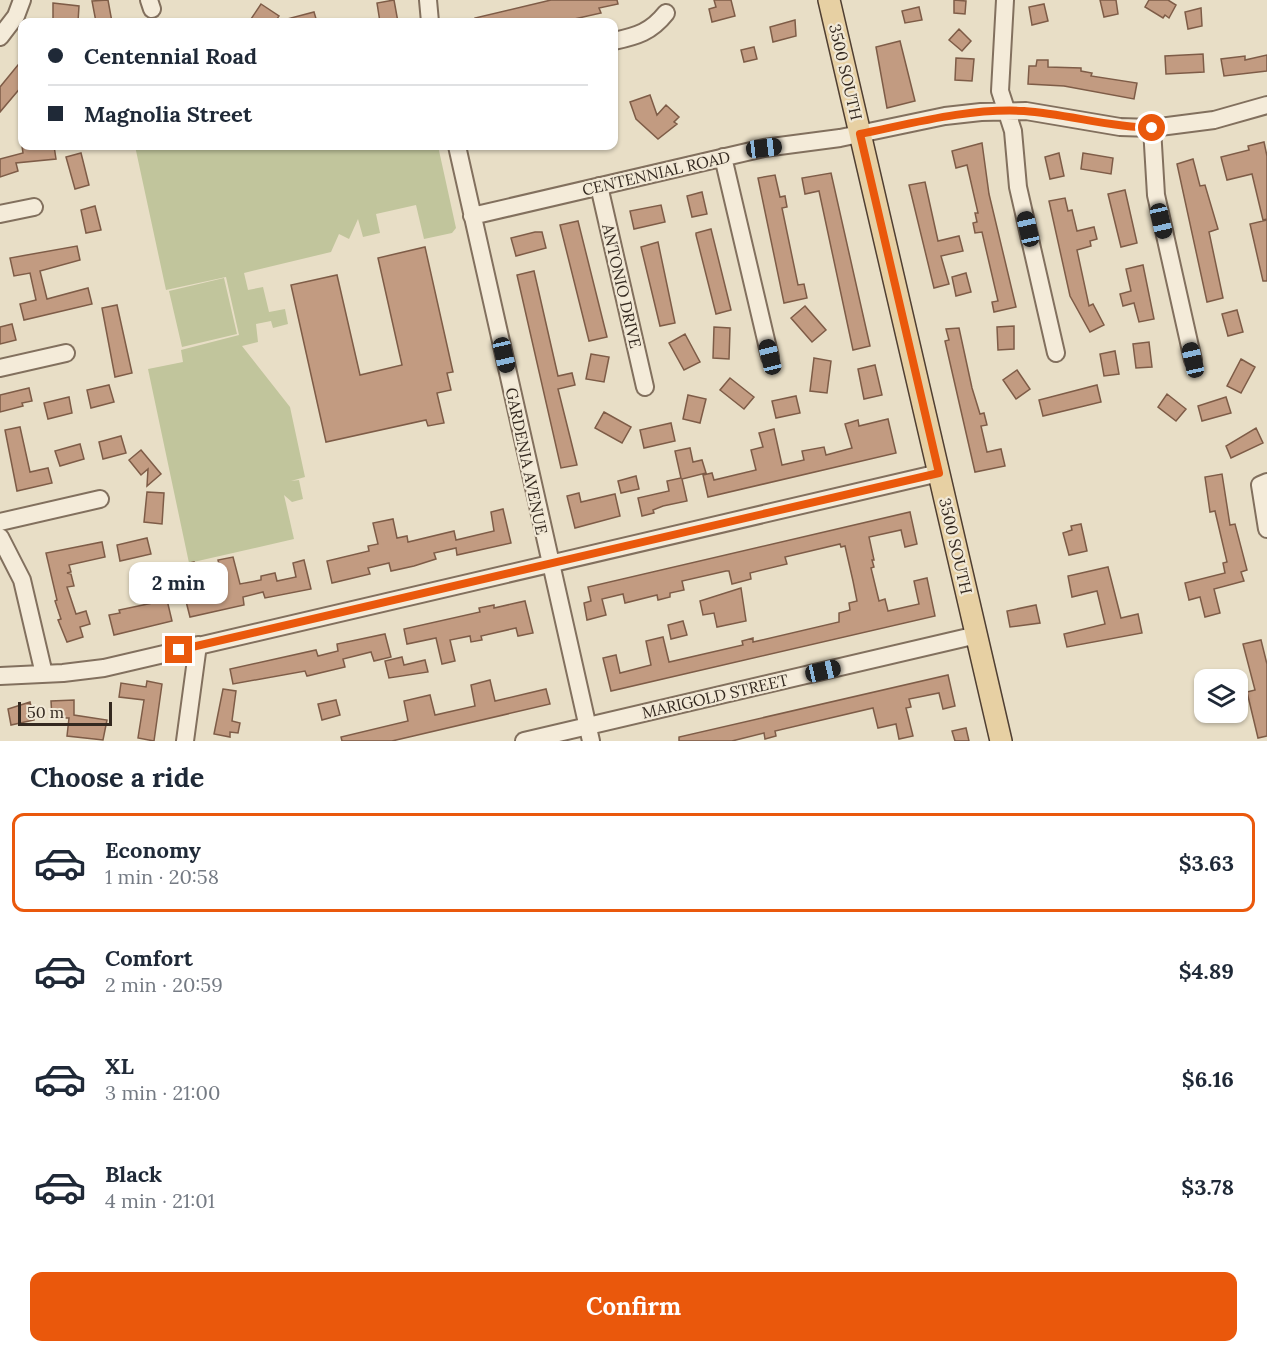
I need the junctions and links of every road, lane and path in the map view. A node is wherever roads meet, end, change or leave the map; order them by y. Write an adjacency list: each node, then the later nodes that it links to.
1 (22, 0): 7 (street)
2 (428, 0): 6 (street)
3 (829, 0): 12 (main road, 3500 SOUTH)
4 (1005, 0): 10 (street)
5 (666, 13): 8 (street)
6 (430, 18)
7 (0, 37)
8 (618, 40)
9 (1267, 105): 11 (street, CENTENNIAL ROAD)
10 (1007, 111): 11 (street, CENTENNIAL ROAD); 12 (street, CENTENNIAL ROAD); 20 (street)
11 (1152, 128): 22 (street)
12 (860, 134): 14 (street, CENTENNIAL ROAD); 25 (main road, 3500 SOUTH)
13 (458, 150): 18 (street, GARDENIA AVENUE)
14 (723, 157): 15 (street, CENTENNIAL ROAD); 21 (street)
15 (599, 186): 18 (street, CENTENNIAL ROAD); 24 (street, ANTONIO DRIVE)
16 (34, 207): 17 (street)
17 (0, 214)
18 (472, 216): 31 (street, GARDENIA AVENUE)
19 (66, 353): 23 (street)
20 (1056, 353)
21 (770, 357)
22 (1193, 360)
23 (0, 368)
24 (645, 387)
25 (939, 473): 31 (street); 32 (main road, 3500 SOUTH)
26 (1264, 483): 29 (street)
27 (100, 499): 28 (street)
28 (0, 522)
29 (1267, 529)
30 (0, 537): 34 (street)
31 (549, 564): 33 (street); 36 (street, GARDENIA AVENUE)
32 (977, 635): 36 (street, MARIGOLD STREET); 39 (main road, 3500 SOUTH)
33 (198, 645): 34 (street); 37 (street)
34 (44, 674): 35 (street)
35 (0, 676)
36 (589, 734): 38 (street, MARIGOLD STREET)
37 (185, 741)
38 (524, 741)
39 (1001, 741)

